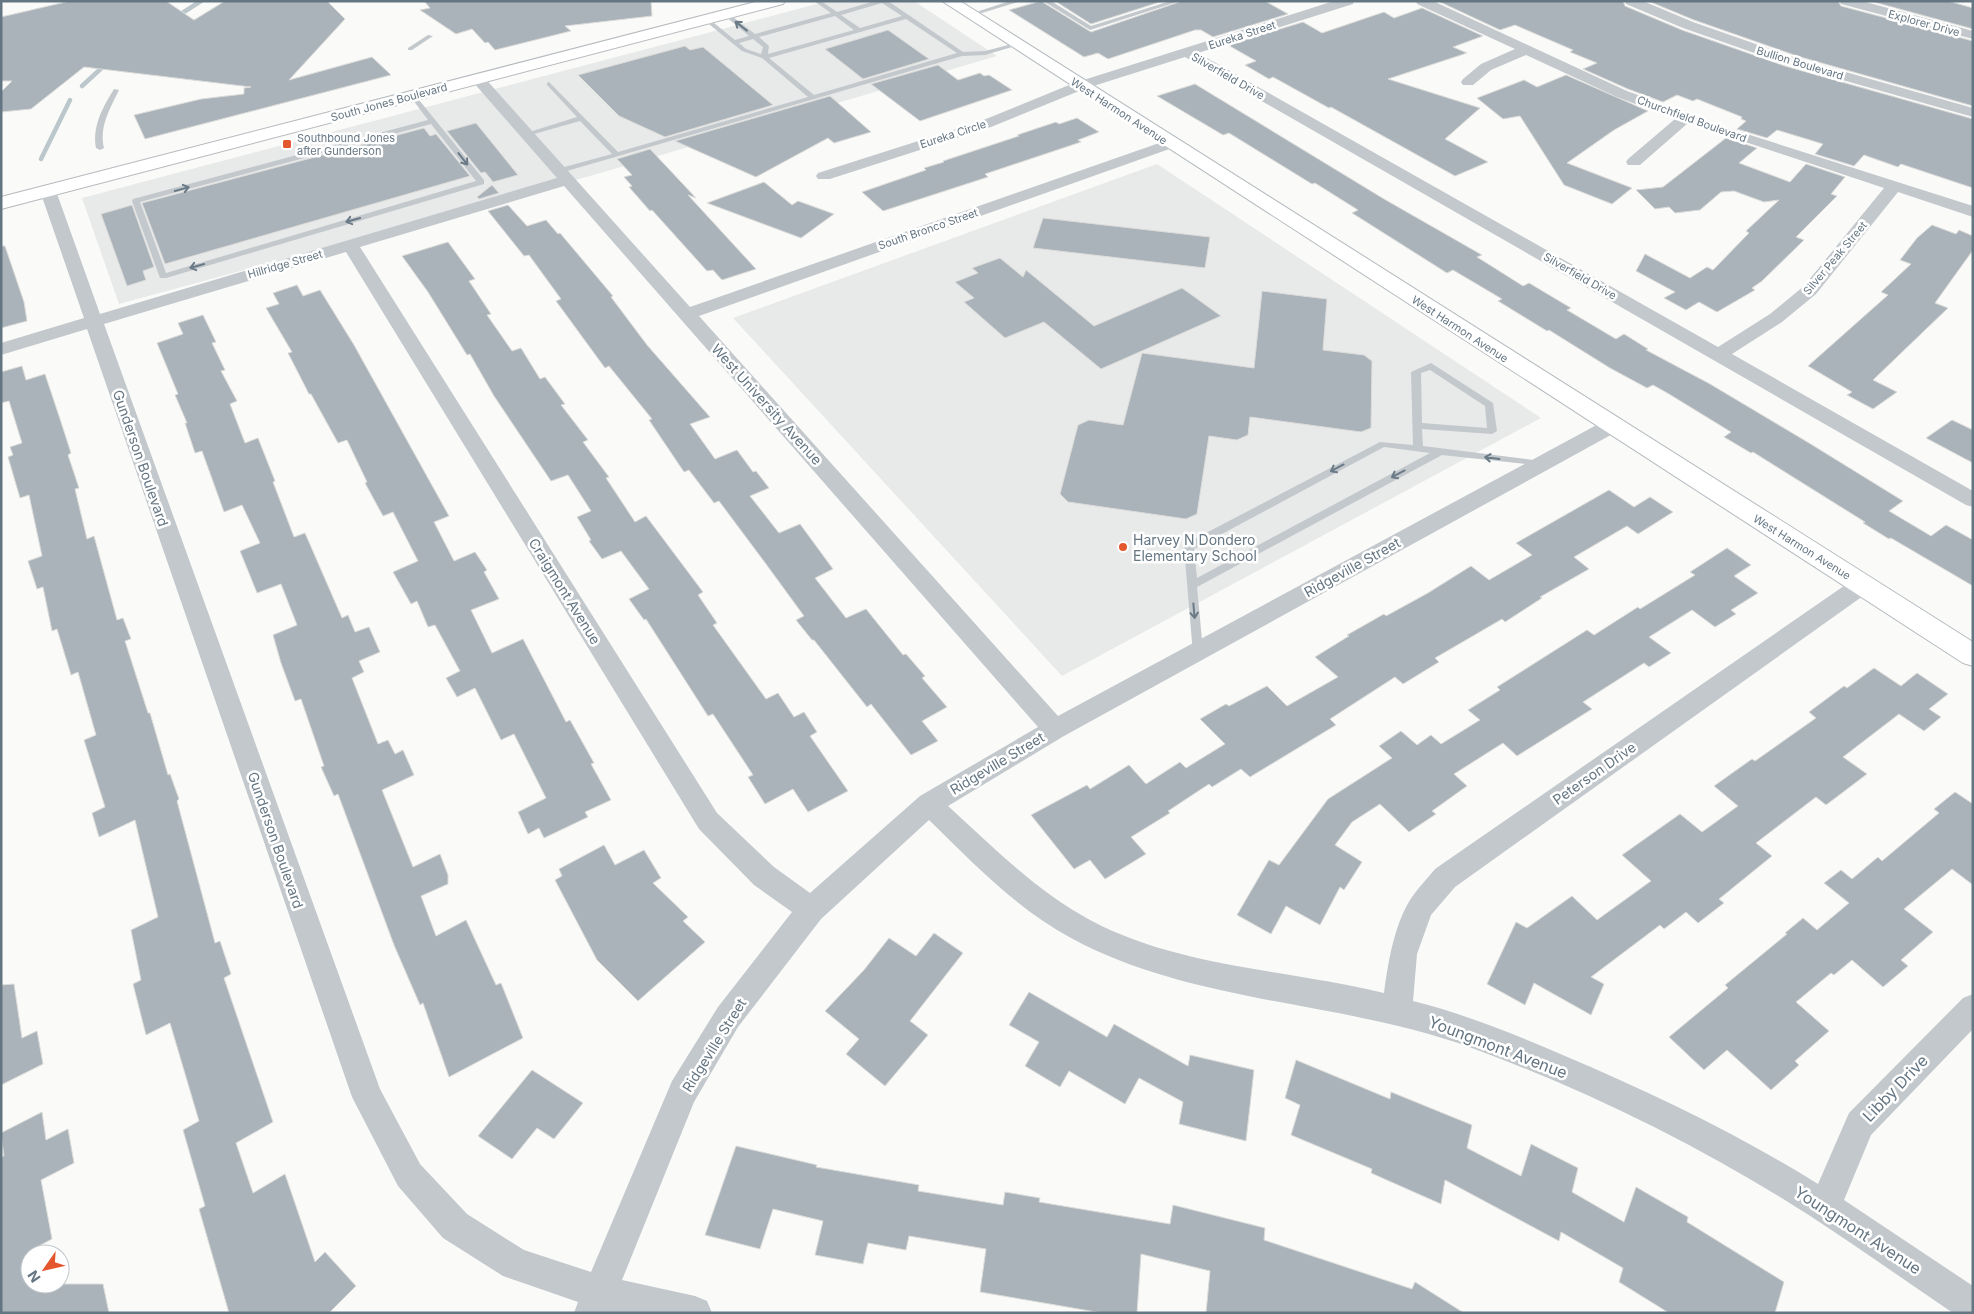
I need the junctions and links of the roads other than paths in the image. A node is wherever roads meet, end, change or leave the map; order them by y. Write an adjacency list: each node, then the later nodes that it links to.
1 (778, 1): 12 (main road, South Jones Boulevard)
2 (817, 1): 11 (lane)
3 (948, 1): 13 (main road, West Harmon Avenue)
4 (1018, 1): 13 (lane)
5 (1046, 1): 6 (lane)
6 (1177, 1)
7 (1348, 1): 24 (street, Eureka Street)
8 (1422, 1): 23 (street, Churchfield Boulevard)
9 (1631, 1): 34 (street, Bullion Boulevard)
10 (1846, 1): 17 (street, Explorer Drive)
11 (836, 14): 14 (lane); 16 (lane); 19 (lane)
12 (727, 15): 15 (main road, South Jones Boulevard); 19 (lane, one-way to 12)
13 (970, 16): 21 (main road, West Harmon Avenue)
14 (906, 17): 16 (lane); 25 (lane)
15 (707, 20): 20 (lane); 27 (main road, South Jones Boulevard)
16 (859, 30): 26 (lane)
17 (1973, 35)
18 (430, 36): 22 (lane)
19 (755, 36): 20 (lane); 26 (lane)
20 (735, 42): 26 (lane)
21 (1016, 45): 25 (lane); 30 (main road, West Harmon Avenue)
22 (410, 49)
23 (1525, 50): 28 (street); 36 (street, Churchfield Boulevard)
24 (1186, 52): 30 (street, Eureka Street); 53 (street, Silverfield Drive)
25 (962, 54): 33 (lane)
26 (764, 57): 33 (lane)
27 (478, 79): 32 (main road, South Jones Boulevard); 38 (street, West University Avenue)
28 (1468, 82)
29 (549, 84): 35 (lane)
30 (1079, 86): 39 (main road, West Harmon Avenue); 44 (street, Eureka Circle)
31 (116, 90): 40 (lane)
32 (413, 96): 37 (lane); 46 (main road, South Jones Boulevard)
33 (812, 98): 41 (lane)
34 (1973, 113)
35 (582, 118): 38 (lane); 41 (lane)
36 (1685, 118): 42 (street); 45 (street, Churchfield Boulevard)
37 (433, 121): 37 (lane, one-way to 37)
38 (527, 134): 43 (street, West University Avenue)
39 (1170, 144): 50 (street, South Bronco Street); 55 (main road, West Harmon Avenue)
40 (100, 148)
41 (616, 155): 43 (lane)
42 (1634, 162)
43 (564, 176): 49 (street, Hillridge Street); 50 (street, West University Avenue)
44 (824, 176)
45 (1895, 185): 48 (street, Churchfield Boulevard); 53 (street, Silver Peak Street)
46 (48, 191): 47 (main road, South Jones Boulevard); 51 (street, Gunderson Boulevard)
47 (1, 203)
48 (1973, 212)
49 (350, 245): 51 (street, Hillridge Street); 66 (street, Craigmont Avenue)
50 (687, 314): 64 (street, West University Avenue)
51 (92, 321): 52 (street, Hillridge Street); 70 (street, Gunderson Boulevard)
52 (1, 349)
53 (1718, 355): 59 (street, Silverfield Drive)
54 (1417, 426): 54 (lane); 56 (lane)
55 (1611, 426): 58 (street, Ridgeville Street); 61 (main road, West Harmon Avenue)
56 (1418, 448): 57 (lane); 60 (lane, one-way to 60)
57 (1442, 451): 58 (lane, one-way to 57); 60 (lane, one-way to 60)
58 (1541, 464): 62 (street, Ridgeville Street)
59 (1973, 500)
60 (1192, 585): 62 (lane, one-way to 62)
61 (1862, 585): 63 (main road, West Harmon Avenue); 68 (street, Peterson Drive)
62 (1197, 651): 64 (street, Ridgeville Street)
63 (1973, 656)
64 (1055, 728): 65 (street, Ridgeville Street)
65 (929, 804): 66 (street, Ridgeville Street); 68 (street, Youngmont Avenue)
66 (811, 910): 70 (street, Ridgeville Street)
67 (1973, 1008): 69 (street, Libby Drive)
68 (1396, 1010): 69 (street, Youngmont Avenue)
69 (1825, 1207): 71 (street, Youngmont Avenue)
70 (595, 1302): 72 (street, Gunderson Boulevard)
71 (1973, 1306)
72 (695, 1313)

